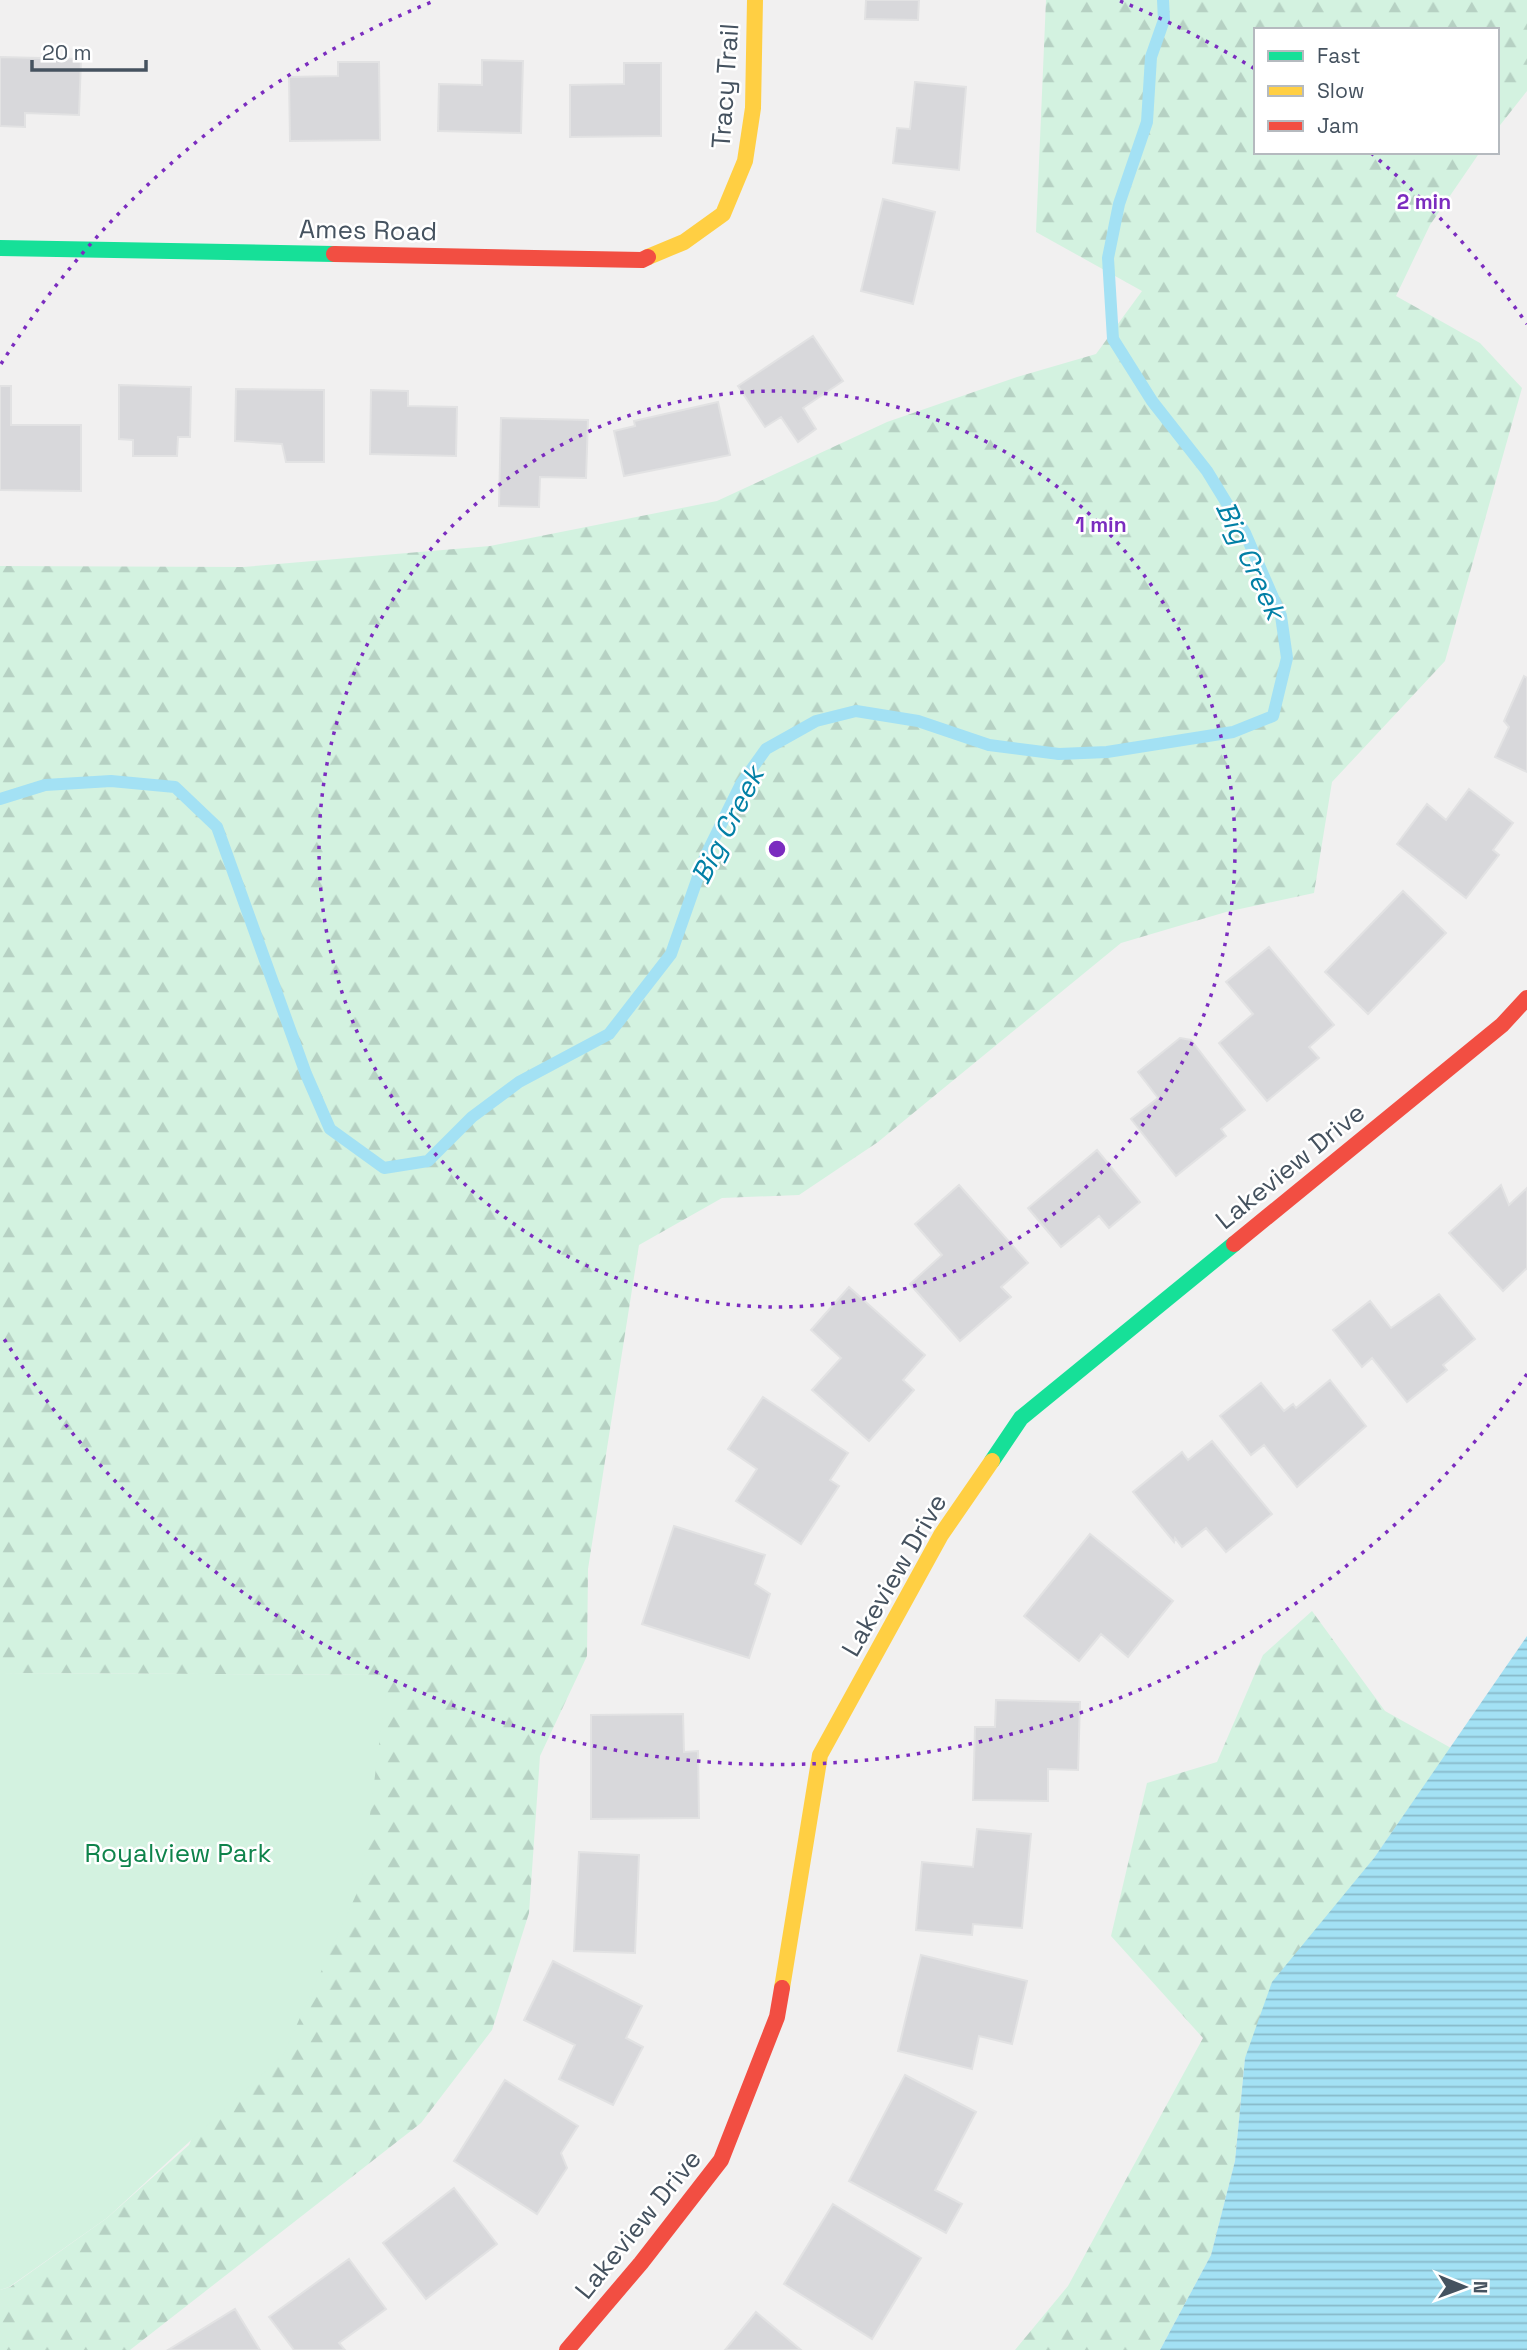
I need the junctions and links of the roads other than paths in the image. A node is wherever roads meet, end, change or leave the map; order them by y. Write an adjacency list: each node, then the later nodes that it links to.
1 (755, 0): 2 (street, Tracy Trail)
2 (723, 214): 3 (street, Ames Road)
3 (0, 248)
4 (1527, 999): 5 (street, Lakeview Drive)
5 (567, 2350)

